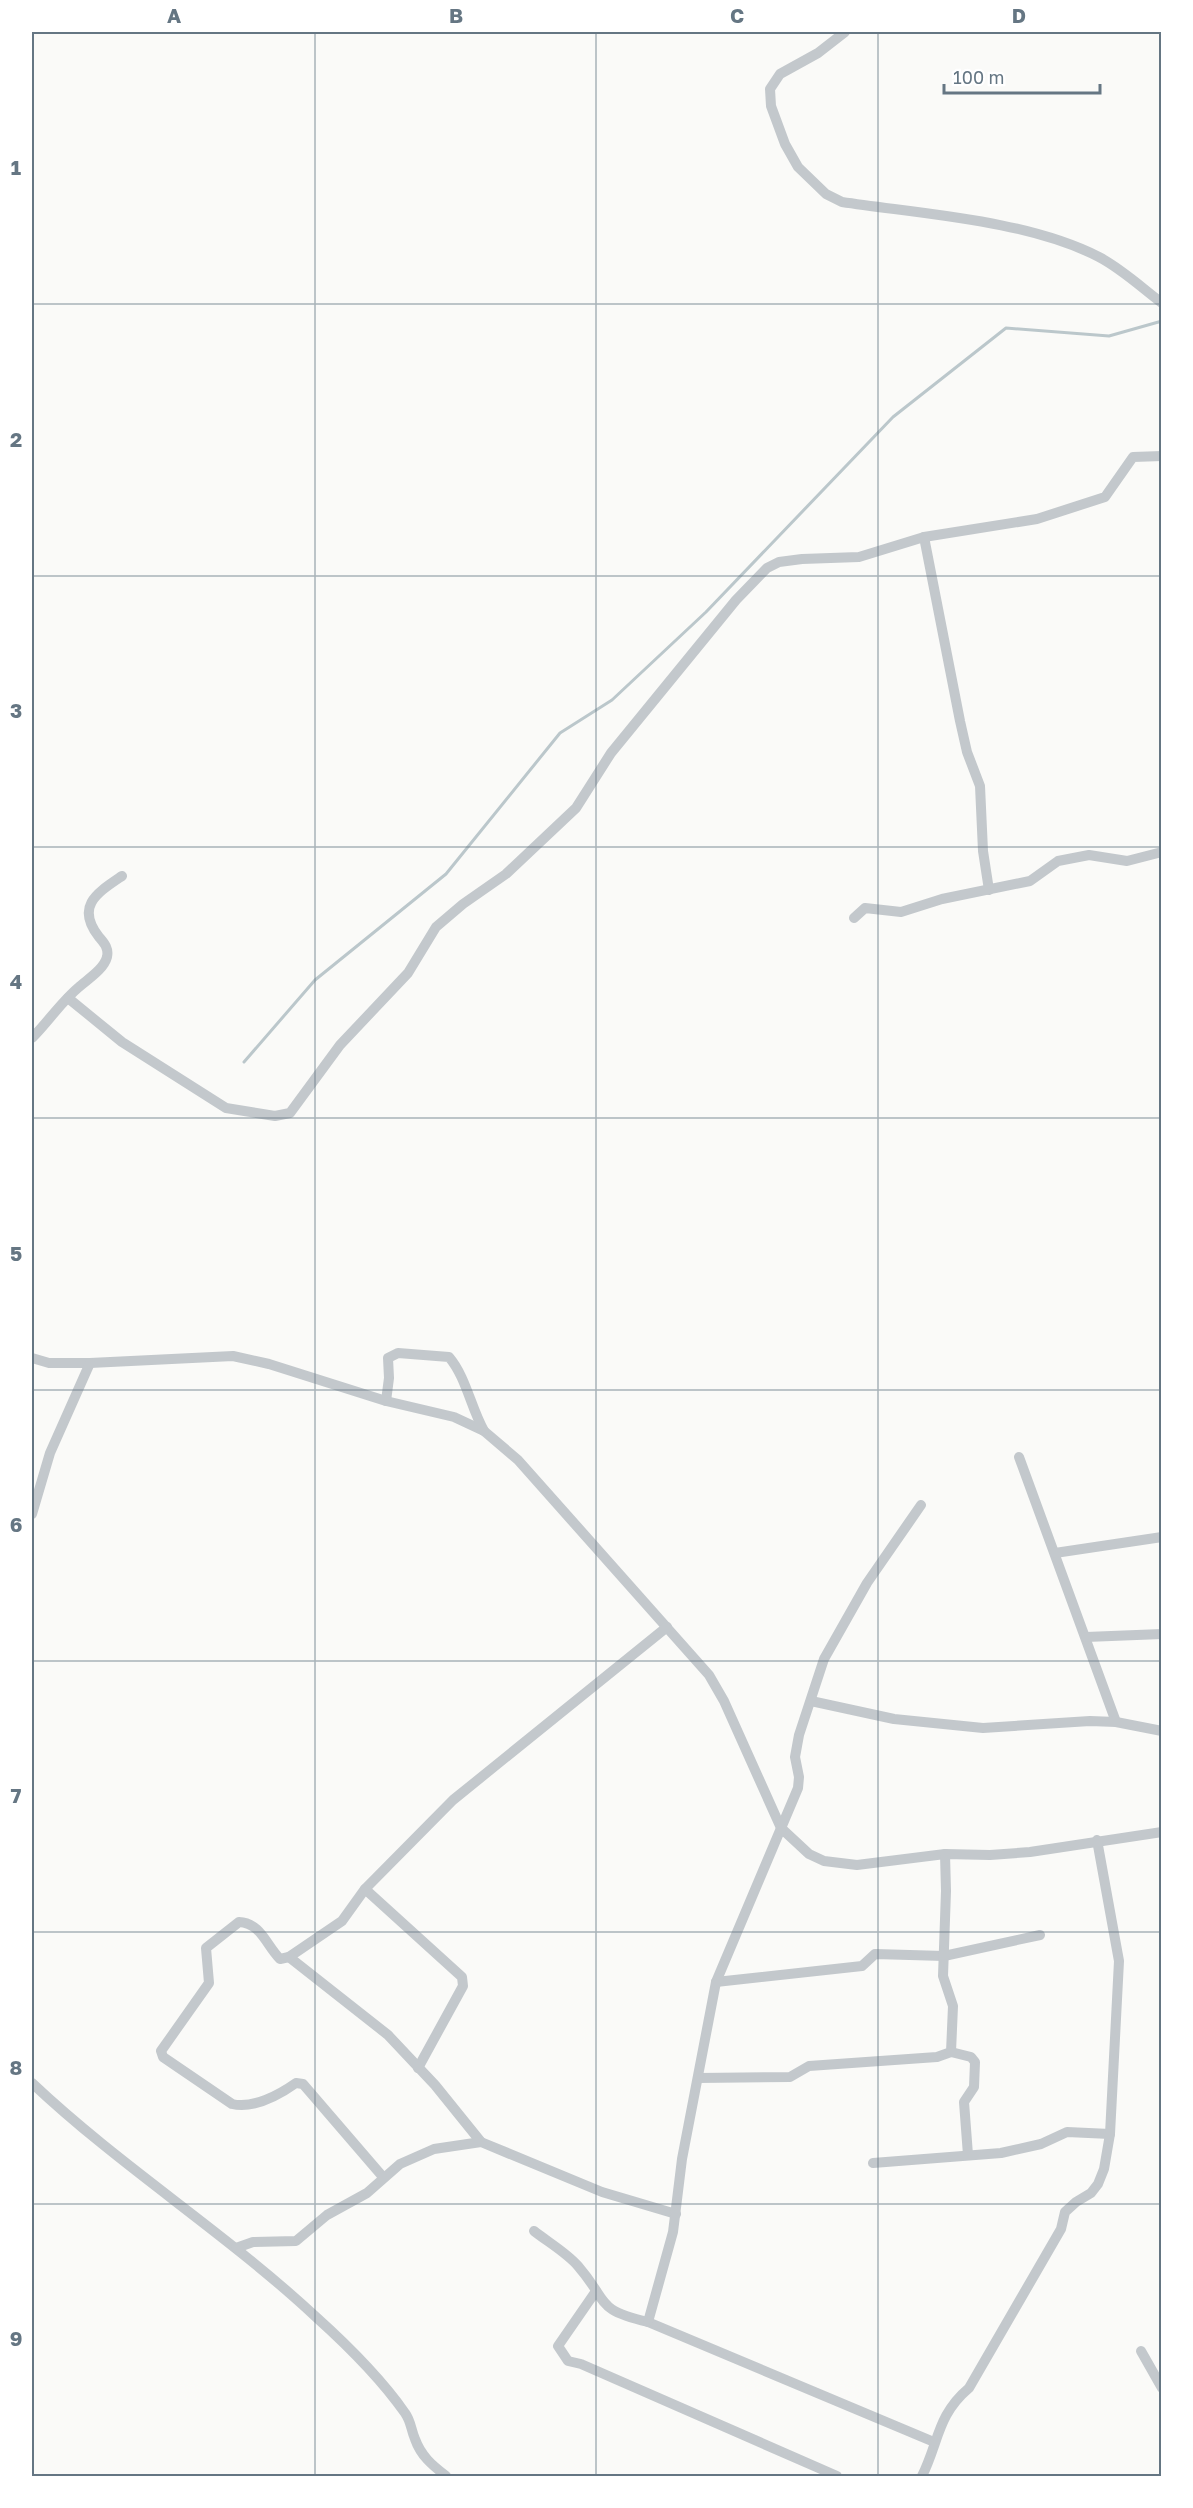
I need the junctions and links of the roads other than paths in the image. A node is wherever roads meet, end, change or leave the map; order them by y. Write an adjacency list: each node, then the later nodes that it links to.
1 (844, 32): 2 (street)
2 (1161, 303)
3 (1161, 456): 4 (street)
4 (924, 537): 7 (street); 9 (street)
5 (1161, 852): 7 (street)
6 (122, 876): 9 (street)
7 (989, 890): 8 (street)
8 (854, 918)
9 (68, 998): 10 (street)
10 (32, 1038)
11 (32, 1358): 12 (street)
12 (90, 1363): 13 (street); 17 (street)
13 (386, 1401): 14 (street); 14 (street)
14 (484, 1431): 20 (street)
15 (1020, 1457): 19 (street)
16 (921, 1505): 23 (street)
17 (32, 1514)
18 (1161, 1537): 19 (street)
19 (1055, 1554): 22 (street)
20 (667, 1627): 26 (street); 30 (street)
21 (1161, 1634): 22 (street)
22 (1086, 1637): 24 (street)
23 (811, 1701): 24 (street); 26 (street)
24 (1116, 1722): 25 (street)
25 (1161, 1731)
26 (781, 1828): 29 (street); 34 (street)
27 (1161, 1832): 28 (street)
28 (1097, 1840): 29 (street); 39 (street)
29 (945, 1854): 32 (street)
30 (365, 1889): 33 (street); 36 (street)
31 (1040, 1935): 32 (street)
32 (945, 1956): 34 (street); 35 (street)
33 (289, 1957): 36 (street); 43 (street)
34 (716, 1982): 37 (street)
35 (951, 2052): 37 (street); 41 (street)
36 (418, 2068): 40 (street)
37 (698, 2078): 44 (street)
38 (32, 2083): 46 (street)
39 (1110, 2134): 41 (street); 51 (street)
40 (481, 2142): 43 (street); 44 (street)
41 (968, 2155): 42 (street)
42 (873, 2163)
43 (383, 2177): 46 (street)
44 (676, 2214): 48 (street)
45 (534, 2231): 47 (street)
46 (236, 2248): 52 (street)
47 (596, 2291): 48 (street); 53 (street)
48 (648, 2322): 51 (street)
49 (1140, 2352): 50 (street)
50 (1161, 2388)
51 (934, 2442): 54 (street)
52 (446, 2476)
53 (837, 2476)
54 (922, 2476)

